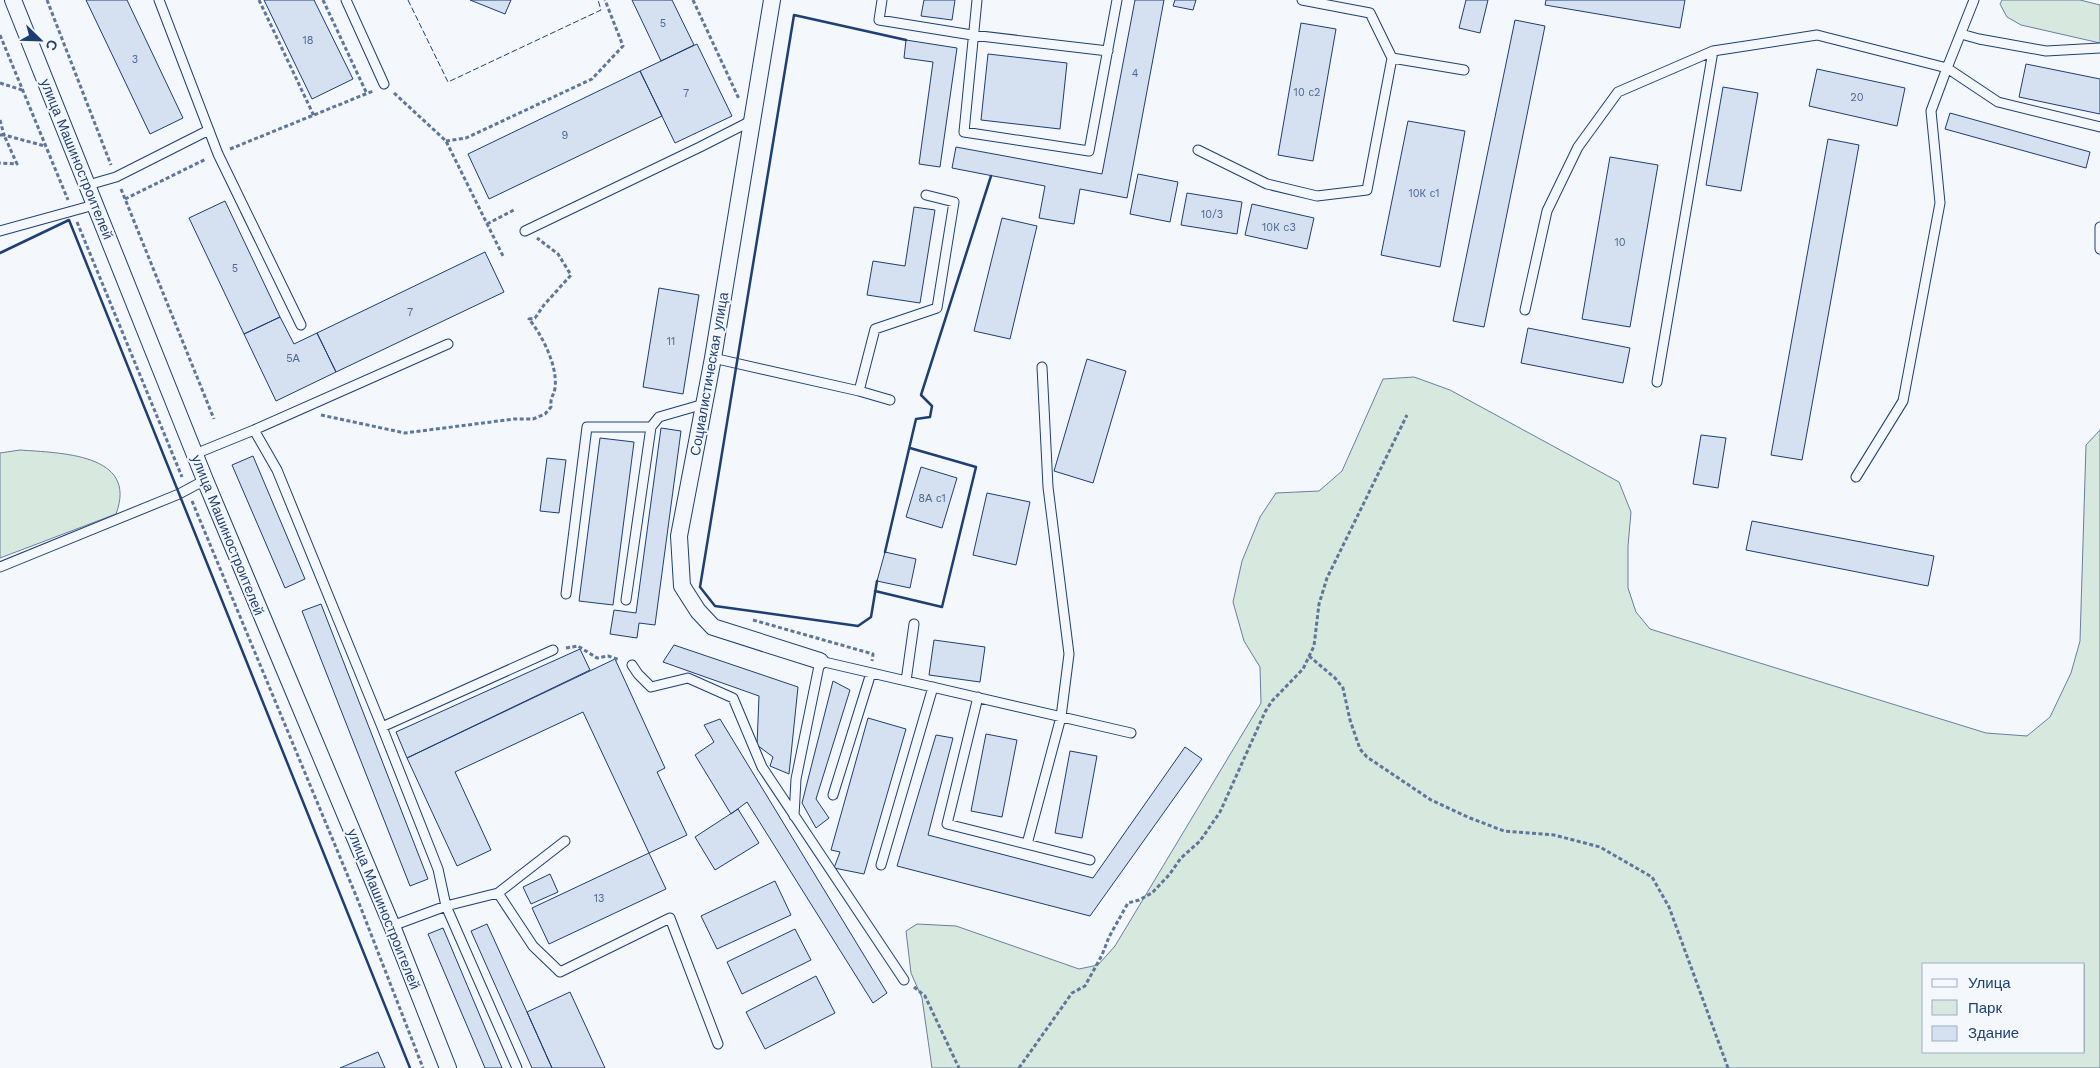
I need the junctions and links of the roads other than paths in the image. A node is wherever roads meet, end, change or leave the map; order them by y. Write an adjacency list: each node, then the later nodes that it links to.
1 (13, 0): 23 (street, улица Машиностроителей)
2 (159, 0): 21 (lane)
3 (346, 0): 18 (lane)
4 (772, 0): 19 (street, Социалистическая улица)
5 (882, 0): 11 (lane)
6 (976, 0): 11 (lane)
7 (1117, 0): 13 (lane)
8 (1302, 0): 15 (lane)
9 (1974, 0): 10 (lane)
10 (1961, 34): 12 (lane); 16 (lane)
11 (972, 35): 13 (lane); 13 (lane)
12 (2100, 48)
13 (1108, 51)
14 (1713, 51): 16 (lane); 30 (lane); 35 (lane)
15 (1392, 58): 17 (lane); 22 (lane)
16 (1947, 68): 20 (lane); 42 (lane)
17 (1464, 70)
18 (384, 84)
19 (751, 120): 28 (lane); 33 (street, Социалистическая улица)
20 (2100, 127)
21 (209, 130): 23 (lane); 31 (lane)
22 (1198, 150)
23 (88, 185): 25 (street, улица Машиностроителей)
24 (926, 194): 36 (lane)
25 (94, 205): 27 (lane); 41 (street, улица Машиностроителей)
26 (2100, 227): 29 (lane)
27 (0, 231)
28 (525, 231)
29 (2100, 249)
30 (1525, 310)
31 (302, 325)
32 (448, 344): 40 (lane)
33 (713, 358): 36 (lane); 38 (street, Социалистическая улица)
34 (1042, 367): 55 (lane)
35 (1657, 382)
36 (859, 391): 37 (lane)
37 (890, 400)
38 (704, 404): 39 (lane); 49 (street, Социалистическая улица)
39 (651, 427): 45 (lane); 46 (lane)
40 (254, 430): 41 (lane); 56 (lane)
41 (195, 454): 43 (street, улица Машиностроителей)
42 (1856, 477)
43 (205, 480): 44 (lane); 66 (street, улица Машиностроителей)
44 (0, 567)
45 (566, 594)
46 (626, 600)
47 (914, 624): 52 (lane)
48 (553, 650): 56 (lane)
49 (820, 661): 51 (lane); 59 (lane)
50 (632, 665): 59 (lane)
51 (871, 673): 52 (lane); 58 (lane)
52 (906, 681): 53 (lane)
53 (933, 687): 54 (lane); 63 (lane)
54 (978, 697): 55 (lane); 61 (lane)
55 (1061, 717): 57 (lane); 61 (lane)
56 (382, 726): 65 (lane)
57 (1131, 733)
58 (833, 795)
59 (794, 816): 67 (lane)
60 (565, 841): 64 (lane)
61 (1028, 844): 62 (lane)
62 (1090, 860)
63 (882, 865)
64 (498, 893): 65 (lane); 68 (lane)
65 (446, 906): 66 (lane); 70 (lane)
66 (392, 926): 69 (street, улица Машиностроителей)
67 (904, 980)
68 (718, 1044)
69 (448, 1068)
70 (518, 1068)

